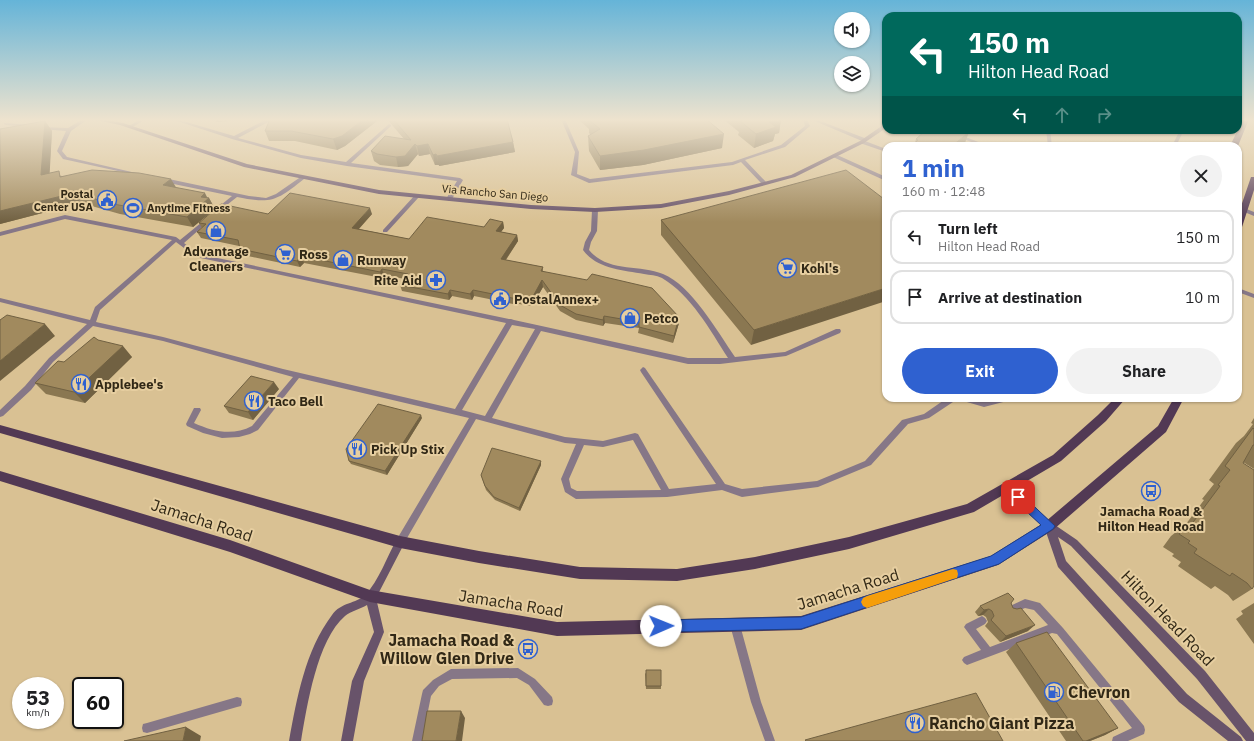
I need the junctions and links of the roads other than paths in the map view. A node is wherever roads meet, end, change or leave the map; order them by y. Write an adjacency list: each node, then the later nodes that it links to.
1 (61, 154): 11 (lane)
2 (209, 154): 13 (street, Via Rancho San Diego)
3 (292, 154): 10 (lane)
4 (358, 154): 10 (lane)
5 (577, 154): 9 (lane)
6 (761, 154): 9 (lane)
7 (840, 154): 8 (street, Via Rancho San Diego)
8 (835, 156): 12 (lane); 16 (street, Via Rancho San Diego)
9 (742, 160): 16 (lane)
10 (347, 164): 19 (lane)
11 (144, 176)
12 (882, 177)
13 (302, 178): 17 (lane); 18 (street, Via Rancho San Diego)
14 (159, 179): 17 (lane)
15 (1254, 180): 21 (main road)
16 (764, 183): 20 (street, Via Rancho San Diego)
17 (236, 195): 26 (lane)
18 (416, 196): 19 (street, Via Rancho San Diego); 24 (lane)
19 (449, 199): 20 (street, Via Rancho San Diego)
20 (595, 210): 34 (lane)
21 (1244, 210): 22 (lane); 23 (main road)
22 (1254, 214)
23 (1242, 216)
24 (385, 231)
25 (0, 234): 26 (lane)
26 (178, 241): 30 (lane); 31 (lane)
27 (1242, 292): 28 (lane)
28 (1254, 296)
29 (0, 300): 31 (lane)
30 (511, 322): 32 (lane); 43 (lane)
31 (92, 323): 36 (lane); 44 (lane)
32 (539, 328): 34 (lane); 46 (lane)
33 (838, 331): 34 (lane)
34 (733, 360)
35 (643, 370): 50 (lane)
36 (298, 375): 42 (lane); 43 (lane)
37 (947, 402): 50 (lane)
38 (977, 402): 39 (lane)
39 (992, 402)
40 (1117, 402): 51 (main road)
41 (1177, 402): 53 (main road, Jamacha Road)
42 (198, 410)
43 (456, 412): 45 (lane)
44 (0, 414)
45 (474, 416): 46 (lane); 54 (lane)
46 (487, 420): 48 (lane)
47 (0, 429): 54 (main road)
48 (581, 442): 52 (lane); 52 (lane)
49 (0, 476): 55 (main road, Jamacha Road)
50 (722, 487): 52 (lane)
51 (1007, 487): 53 (street, Hilton Head Road); 54 (main road)
52 (667, 493)
53 (1049, 526): 58 (main road, Jamacha Road); 70 (street, Hilton Head Road); 71 (street, Hilton Head Road)
54 (400, 542): 55 (street)
55 (370, 596): 58 (main road, Jamacha Road); 65 (street); 66 (street)
56 (1011, 610): 59 (lane)
57 (982, 621): 60 (lane)
58 (735, 625): 68 (lane)
59 (1060, 631): 60 (lane); 69 (lane)
60 (988, 652): 61 (lane)
61 (967, 660)
62 (548, 701): 67 (lane)
63 (237, 702): 64 (lane)
64 (147, 728)
65 (295, 741)
66 (347, 741)
67 (417, 741)
68 (770, 741)
69 (1117, 741)
70 (1237, 741)
71 (1253, 741)

